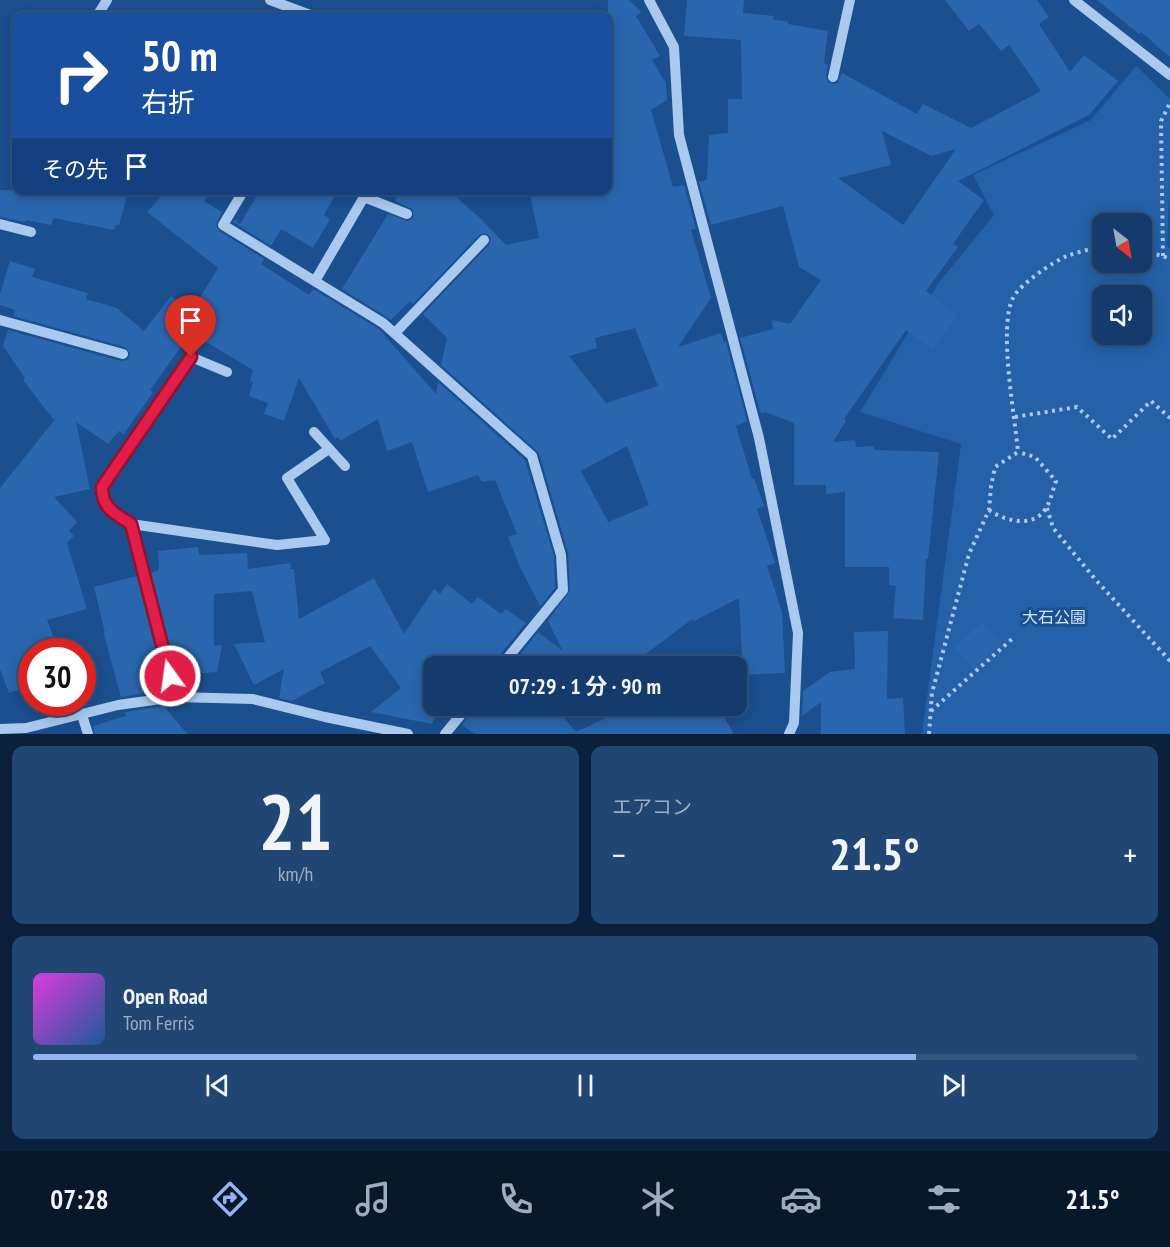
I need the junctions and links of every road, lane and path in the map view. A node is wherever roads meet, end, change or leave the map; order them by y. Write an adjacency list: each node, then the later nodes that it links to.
1 (270, 0): 5 (street)
2 (649, 0): 45 (street)
3 (850, 0): 7 (street)
4 (1074, 0): 6 (street)
5 (302, 12)
6 (1170, 75)
7 (833, 77)
8 (1170, 103): 16 (path)
9 (241, 195): 18 (street)
10 (406, 214): 18 (street)
11 (0, 224): 12 (street)
12 (31, 231)
13 (484, 240): 20 (street)
14 (1092, 249): 23 (path)
15 (1152, 253): 16 (path)
16 (1163, 256): 17 (path)
17 (1170, 260)
18 (315, 281): 20 (street)
19 (0, 320): 21 (street)
20 (395, 333): 33 (street)
21 (123, 354)
22 (227, 372): 31 (street)
23 (1015, 417): 24 (path); 27 (path)
24 (1170, 418)
25 (314, 432): 26 (street)
26 (329, 448): 28 (street); 31 (street)
27 (1018, 452): 29 (path); 30 (path)
28 (345, 466)
29 (1047, 508): 30 (path); 34 (path)
30 (989, 510): 37 (path)
31 (131, 524): 35 (street)
32 (1013, 638): 37 (path)
33 (509, 656)
34 (1170, 662)
35 (175, 697): 36 (street); 43 (street)
36 (96, 711)
37 (931, 712): 46 (path)
38 (78, 716): 41 (street)
39 (82, 716): 42 (street)
40 (460, 716): 44 (street)
41 (0, 729)
42 (88, 734)
43 (408, 734)
44 (445, 734)
45 (789, 734)
46 (929, 734)

